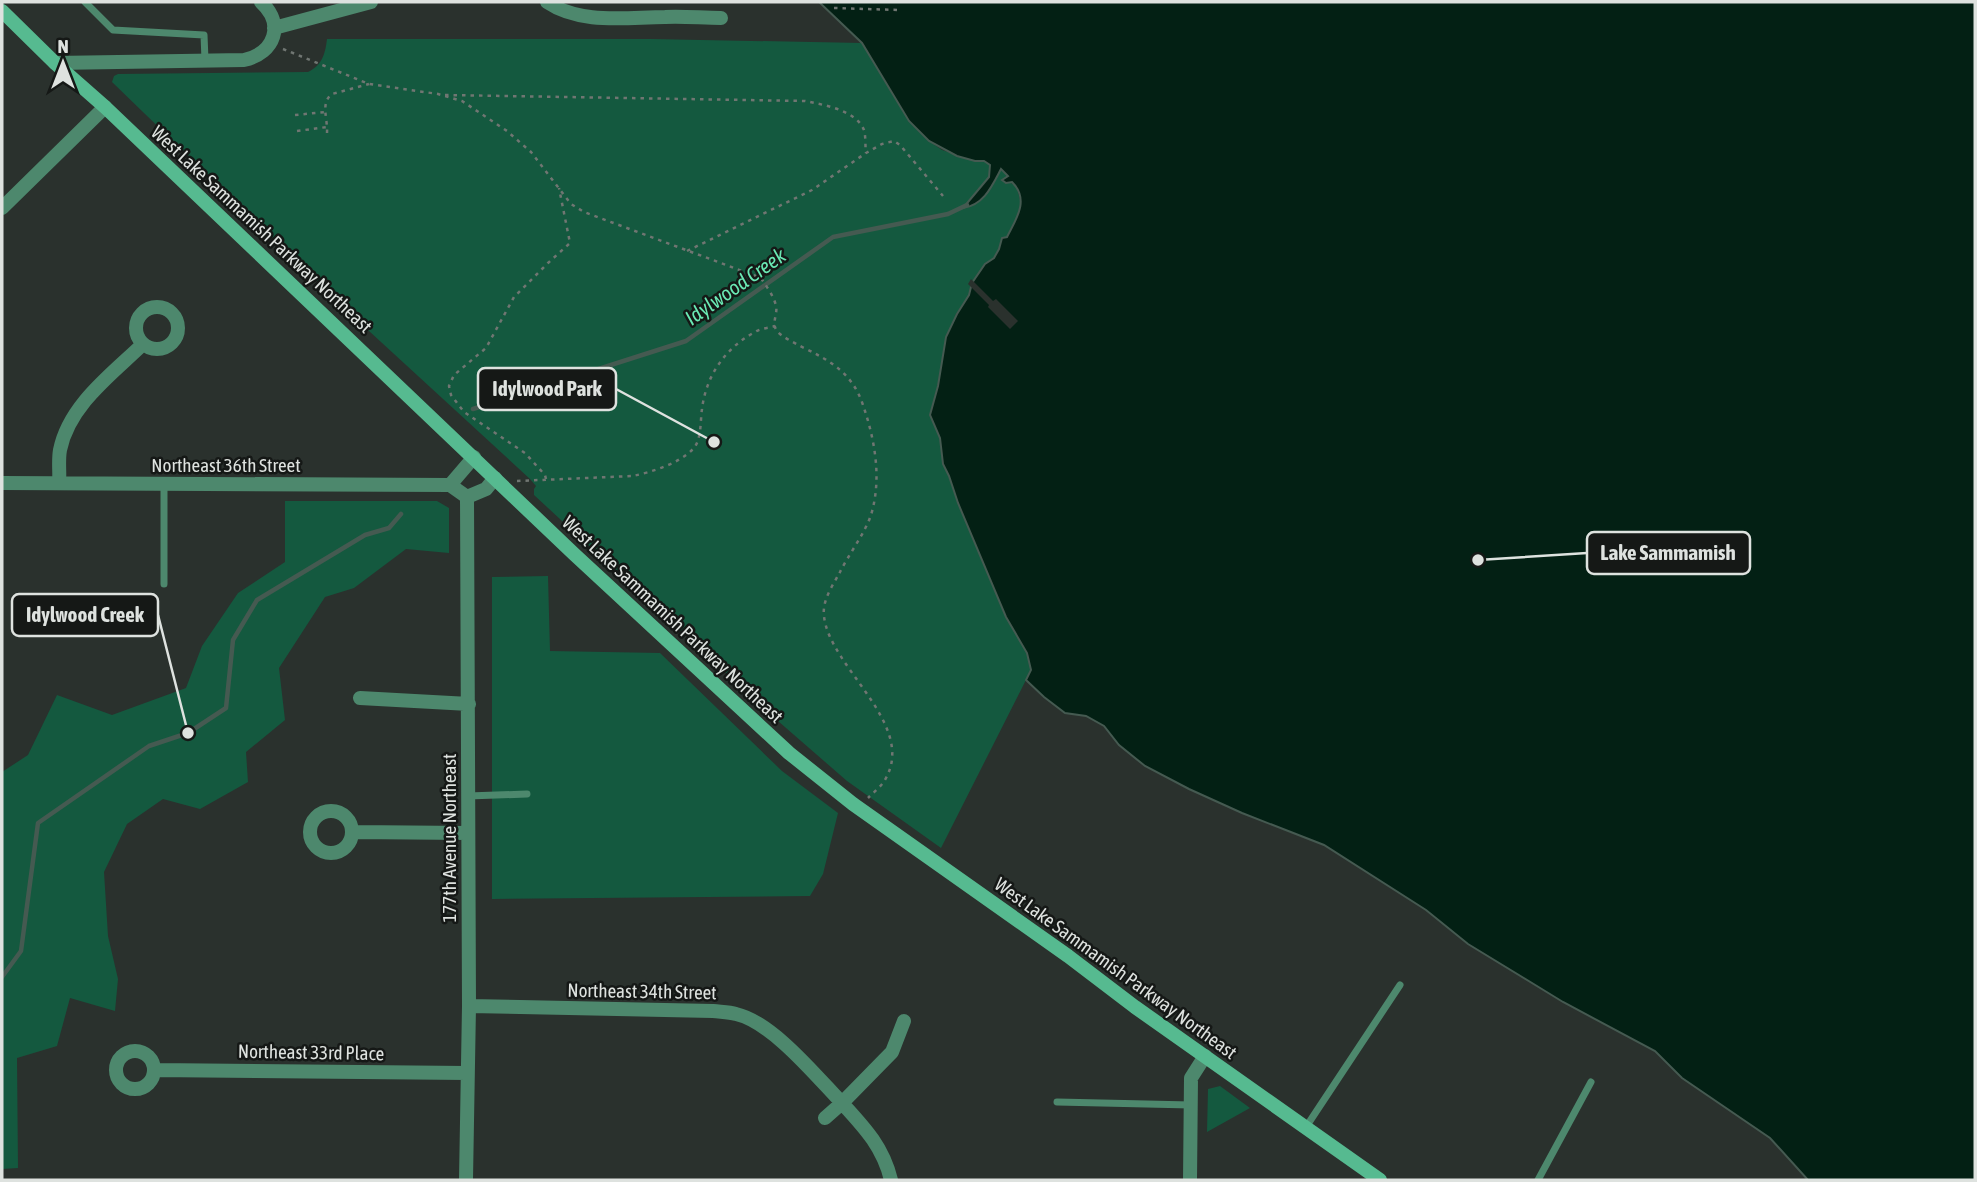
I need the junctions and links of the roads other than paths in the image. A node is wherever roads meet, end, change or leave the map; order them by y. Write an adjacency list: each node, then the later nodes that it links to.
1 (85, 2): 8 (lane)
2 (261, 2): 7 (street)
3 (371, 2): 7 (street)
4 (547, 2): 6 (street)
5 (2, 11): 9 (main road, West Lake Sammamish Parkway Northeast)
6 (721, 18)
7 (272, 37): 8 (street)
8 (205, 60): 9 (street)
9 (55, 63): 10 (main road, West Lake Sammamish Parkway Northeast)
10 (105, 107): 11 (street); 13 (main road, West Lake Sammamish Parkway Northeast)
11 (2, 208)
12 (142, 344): 16 (street)
13 (474, 457): 14 (main road, West Lake Sammamish Parkway Northeast); 18 (street)
14 (495, 478): 19 (street); 30 (main road, West Lake Sammamish Parkway Northeast)
15 (2, 483): 16 (street, Northeast 36th Street)
16 (59, 483): 17 (street, Northeast 36th Street)
17 (164, 484): 18 (street, Northeast 36th Street); 20 (lane)
18 (450, 485): 19 (street)
19 (467, 497): 22 (street, 177th Avenue Northeast)
20 (164, 584)
21 (360, 698): 22 (street)
22 (469, 704): 24 (street, 177th Avenue Northeast)
23 (527, 794): 24 (lane)
24 (468, 796): 26 (street, 177th Avenue Northeast)
25 (353, 832): 26 (street)
26 (467, 833): 28 (street, 177th Avenue Northeast)
27 (1400, 985): 38 (lane)
28 (469, 1006): 32 (street, 177th Avenue Northeast); 35 (street, Northeast 34th Street)
29 (904, 1021): 35 (street)
30 (1205, 1056): 36 (street); 38 (main road, West Lake Sammamish Parkway Northeast)
31 (155, 1070): 32 (street, Northeast 33rd Place)
32 (467, 1073): 39 (street, 177th Avenue Northeast)
33 (1591, 1082): 43 (lane)
34 (1057, 1102): 36 (lane)
35 (842, 1103): 37 (street); 40 (street, Northeast 34th Street)
36 (1191, 1105): 41 (street)
37 (825, 1118)
38 (1306, 1127): 42 (main road, West Lake Sammamish Parkway Northeast)
39 (466, 1180)
40 (891, 1180)
41 (1190, 1180)
42 (1380, 1180)
43 (1538, 1180)

